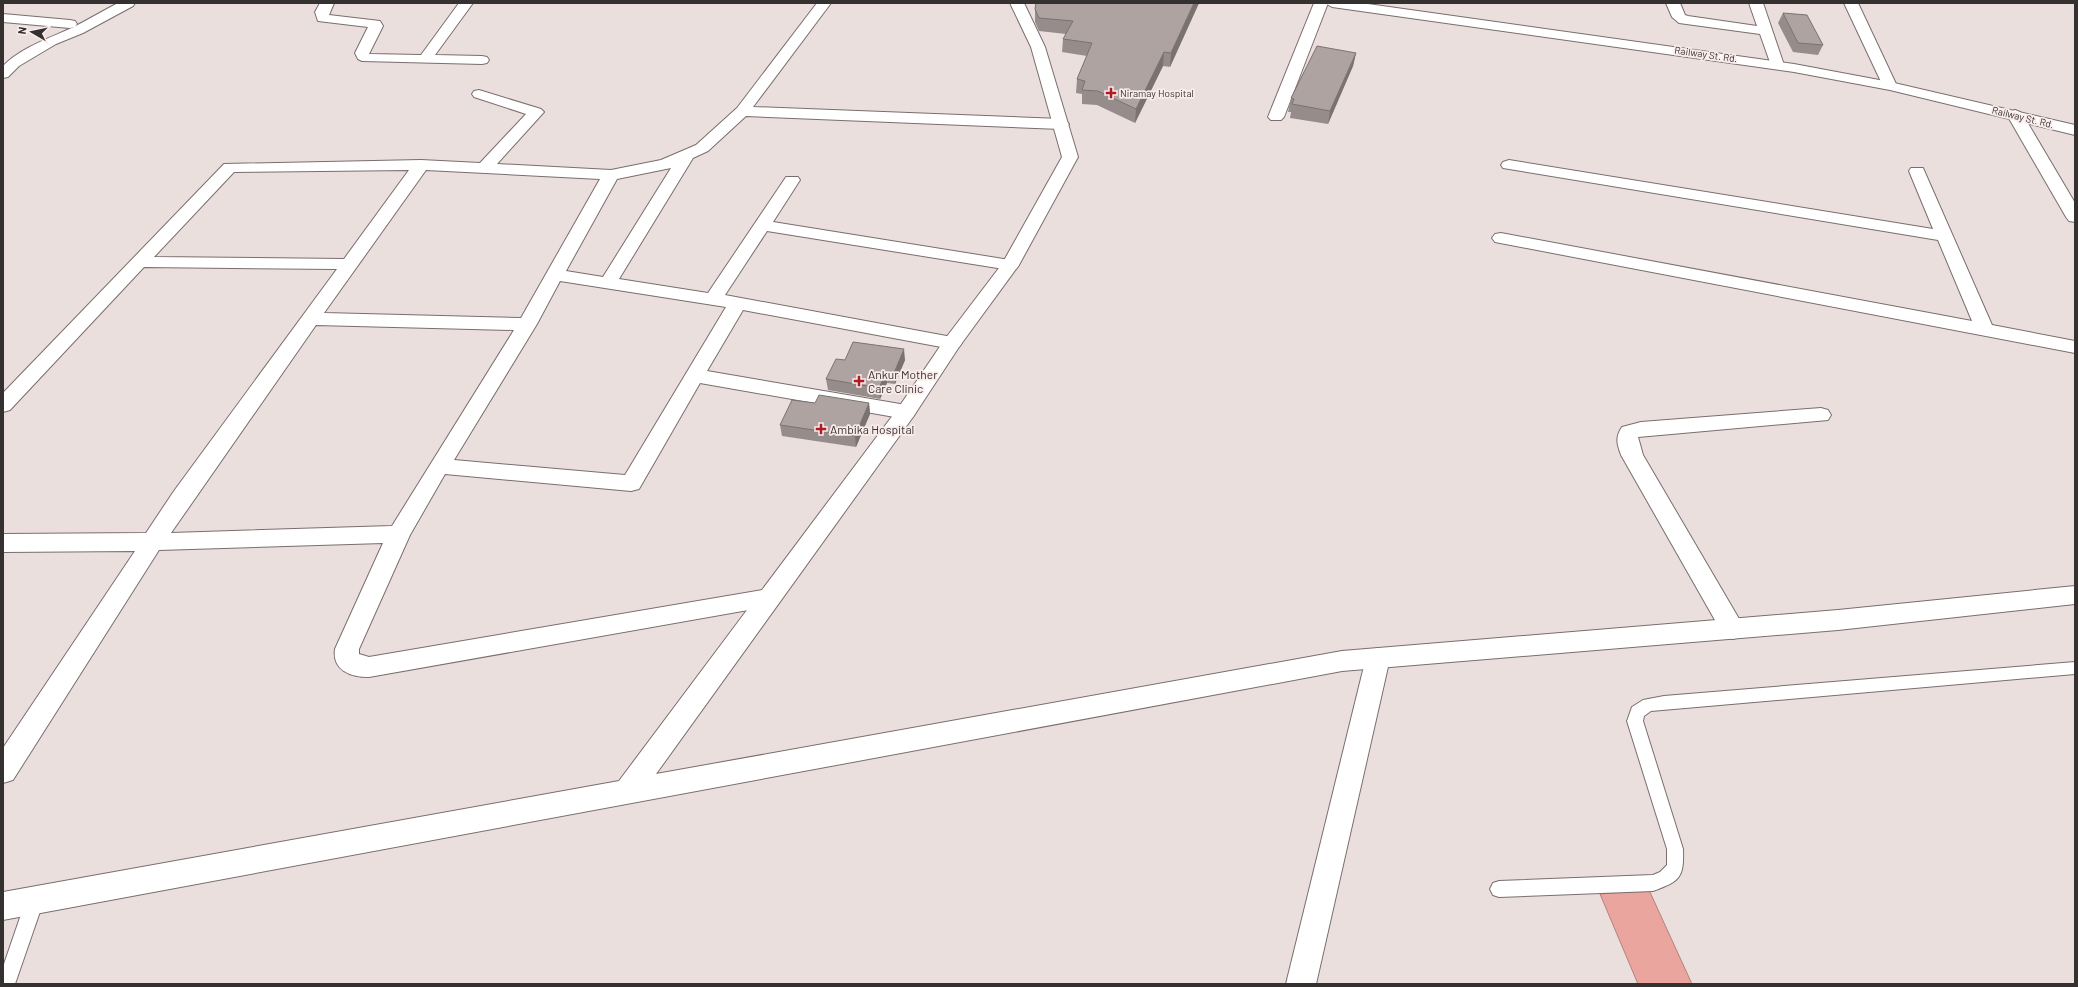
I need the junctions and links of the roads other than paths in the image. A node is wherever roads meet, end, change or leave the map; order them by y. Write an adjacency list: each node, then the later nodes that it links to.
1 (109, 3): 13 (street)
2 (128, 3): 15 (street)
3 (327, 3): 16 (street)
4 (466, 3): 16 (street)
5 (824, 3): 23 (street)
6 (1017, 3): 26 (street)
7 (1321, 3): 25 (street)
8 (1332, 3): 19 (street, Railway St. Rd.)
9 (1673, 3): 14 (street)
10 (1756, 3): 14 (street)
11 (1851, 3): 21 (street)
12 (3, 18): 13 (street)
13 (70, 24): 15 (street)
14 (1765, 31): 19 (street)
15 (51, 41): 18 (street)
16 (425, 59): 17 (street)
17 (482, 60)
18 (9, 65): 20 (street)
19 (1777, 65): 21 (street, Railway St. Rd.)
20 (3, 74)
21 (1890, 86): 24 (street, Railway St. Rd.)
22 (479, 94): 31 (street)
23 (742, 111): 26 (street); 28 (street)
24 (2015, 115): 27 (street, Railway St. Rd.); 35 (street)
25 (1276, 117)
26 (1061, 124): 41 (street)
27 (2075, 130)
28 (687, 155): 33 (street); 43 (street)
29 (421, 165): 31 (street); 39 (street); 40 (street)
30 (1509, 165): 37 (street)
31 (485, 168): 33 (street)
32 (1918, 171): 37 (street)
33 (611, 175): 42 (street)
34 (792, 180): 36 (street)
35 (2075, 217)
36 (762, 225): 41 (street); 44 (street)
37 (1945, 236): 48 (street)
38 (1501, 238): 48 (street)
39 (140, 262): 40 (street); 52 (street)
40 (350, 264): 46 (street)
41 (1010, 265): 49 (street)
42 (554, 275): 43 (street); 47 (street)
43 (608, 283): 44 (street)
44 (713, 299): 45 (street)
45 (738, 303): 49 (street); 51 (street)
46 (310, 319): 47 (street); 57 (street)
47 (527, 324): 55 (street)
48 (1985, 330): 50 (street)
49 (952, 343): 53 (street)
50 (2075, 346)
51 (695, 376): 53 (street); 55 (street)
52 (3, 405)
53 (906, 412): 60 (street)
54 (1821, 415): 61 (street)
55 (439, 466): 56 (street)
56 (399, 534): 57 (street); 60 (street)
57 (152, 542): 58 (street); 64 (street)
58 (3, 543)
59 (2075, 595): 61 (street)
60 (769, 598): 65 (street)
61 (1733, 629): 62 (street)
62 (1378, 658): 65 (street); 70 (street)
63 (2075, 668): 66 (lane)
64 (3, 771)
65 (627, 792): 67 (street)
66 (1499, 889)
67 (36, 900): 68 (street); 69 (lane)
68 (3, 906)
69 (6, 984)
70 (1301, 984)

